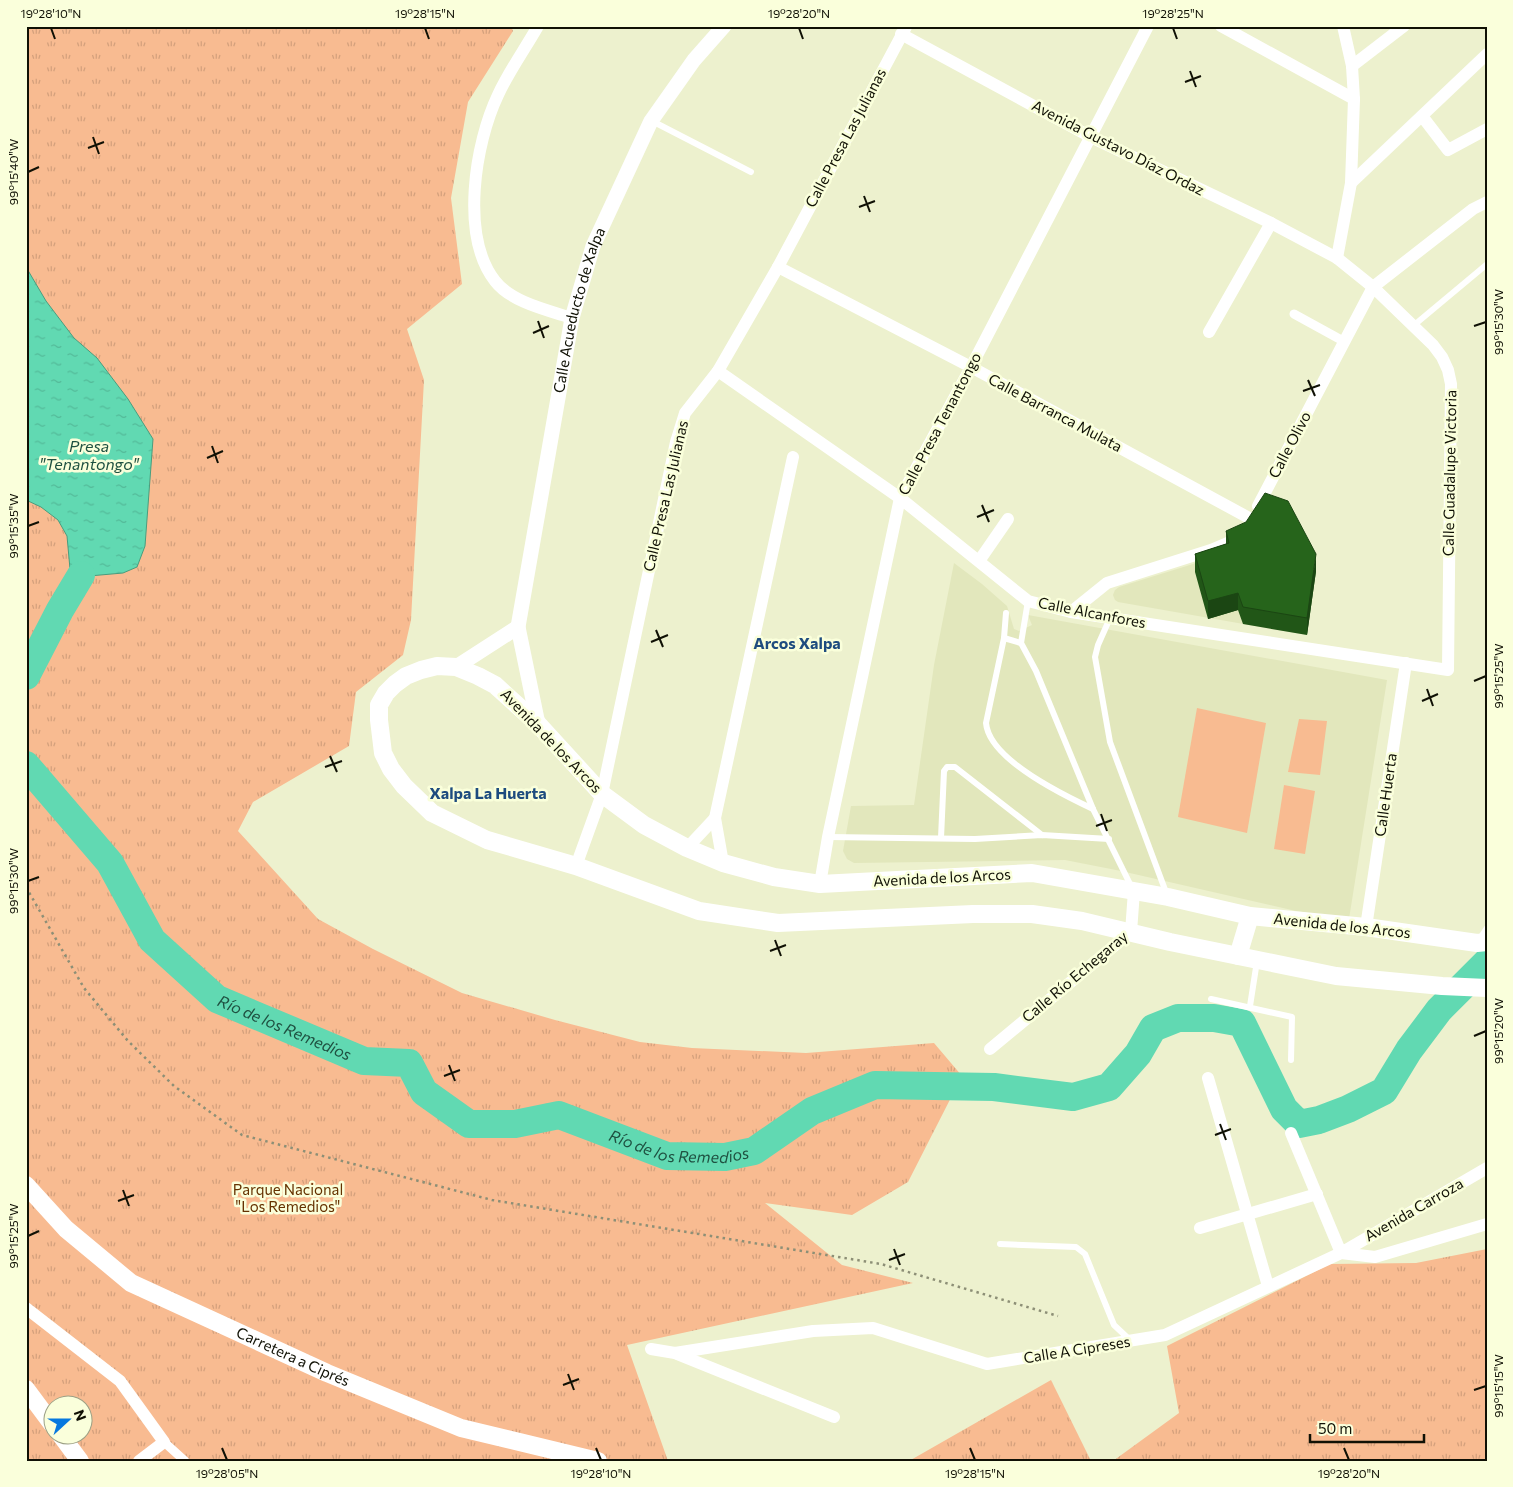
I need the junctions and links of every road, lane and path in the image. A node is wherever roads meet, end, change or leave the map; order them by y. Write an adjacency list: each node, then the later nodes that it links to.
1 (538, 26): 24 (street)
2 (724, 26): 12 (street, Calle Acueducto de Xalpa)
3 (1148, 26): 14 (street, Calle Presa Tenantongo)
4 (1222, 26): 10 (street)
5 (1343, 26): 9 (street)
6 (1404, 26): 9 (street)
7 (904, 30): 14 (street, Avenida Gustavo Díaz Ordaz); 21 (street, Calle Presa Las Julianas)
8 (1487, 54): 11 (street)
9 (1352, 66): 10 (street)
10 (1354, 99): 16 (street)
11 (1422, 116): 13 (street); 16 (street)
12 (651, 121): 15 (lane); 24 (street, Calle Acueducto de Xalpa)
13 (1487, 129)
14 (1091, 136): 18 (street, Avenida Gustavo Díaz Ordaz); 28 (street, Calle Presa Tenantongo)
15 (751, 172)
16 (1350, 183): 19 (street)
17 (1487, 202): 22 (street, Calle Olivo)
18 (1270, 223): 19 (street, Avenida Gustavo Díaz Ordaz); 26 (street)
19 (1337, 258): 22 (street, Calle Guadalupe Victoria)
20 (1486, 265): 25 (lane)
21 (778, 267): 28 (street, Calle Barranca Mulata); 29 (street, Calle Presa Las Julianas)
22 (1373, 287): 25 (street, Calle Guadalupe Victoria); 27 (street, Calle Olivo)
23 (1294, 314): 27 (street)
24 (572, 318): 39 (street, Calle Acueducto de Xalpa)
25 (1413, 326): 44 (street, Calle Guadalupe Victoria)
26 (1209, 332)
27 (1345, 342): 32 (street, Calle Olivo)
28 (971, 367): 31 (street, Calle Presa Tenantongo); 32 (street, Calle Barranca Mulata)
29 (718, 371): 31 (street, Calle Alcanfores); 46 (street, Calle Presa Las Julianas)
30 (793, 457): 48 (street)
31 (900, 498): 34 (street, Calle Alcanfores); 50 (street, Calle Presa Tenantongo)
32 (1251, 519): 36 (street, Calle Olivo)
33 (1008, 520): 34 (street)
34 (979, 562): 35 (street, Calle Alcanfores)
35 (1028, 601): 36 (street, Calle Alcanfores); 41 (lane)
36 (1071, 612): 38 (street, Calle Alcanfores)
37 (1006, 613): 40 (lane)
38 (1110, 618): 42 (street, Calle Alcanfores); 59 (lane)
39 (518, 627): 43 (street); 45 (street, Calle Acueducto de Xalpa)
40 (1004, 638): 41 (lane); 47 (lane)
41 (1021, 643): 47 (lane)
42 (1406, 663): 44 (street, Calle Alcanfores); 61 (street, Calle Huerta)
43 (456, 667): 45 (main road, Avenida de los Arcos); 55 (main road, Avenida de los Arcos)
44 (1448, 670)
45 (538, 724): 46 (main road, Avenida de los Arcos)
46 (602, 794): 53 (main road, Avenida de los Arcos); 55 (street, Calle Presa Las Julianas)
47 (1093, 809): 52 (lane)
48 (715, 818): 53 (street); 54 (street)
49 (1042, 835): 51 (lane); 51 (lane); 52 (lane)
50 (828, 837): 51 (lane); 56 (street, Calle Presa Tenantongo)
51 (941, 838)
52 (1108, 839): 58 (lane)
53 (687, 848): 54 (main road, Avenida de los Arcos)
54 (724, 863): 56 (main road, Avenida de los Arcos)
55 (576, 866): 62 (main road, Avenida de los Arcos)
56 (820, 884): 58 (main road, Avenida de los Arcos)
57 (26, 887): 83 (path)
58 (1134, 891): 59 (main road, Avenida de los Arcos); 62 (street, Calle Río Echegaray)
59 (1168, 897): 60 (main road, Avenida de los Arcos)
60 (1250, 916): 61 (main road, Avenida de los Arcos); 64 (main road)
61 (1366, 927): 63 (main road, Avenida de los Arcos)
62 (1131, 932): 64 (main road, Avenida de los Arcos); 69 (street, Calle Río Echegaray)
63 (1484, 939)
64 (1238, 956): 65 (main road, Avenida de los Arcos)
65 (1257, 960): 66 (main road, Avenida de los Arcos); 68 (lane)
66 (1483, 988)
67 (1211, 998): 68 (lane)
68 (1250, 1006): 70 (lane)
69 (990, 1049)
70 (1292, 1060)
71 (1208, 1078): 76 (street)
72 (1291, 1133): 75 (street)
73 (1487, 1168): 80 (street, Avenida Carroza)
74 (26, 1185): 95 (main road, Carretera a Ciprés)
75 (1317, 1194): 76 (street); 80 (street)
76 (1249, 1215): 78 (street); 81 (street)
77 (1487, 1224): 80 (street)
78 (1200, 1228)
79 (1000, 1244): 84 (lane)
80 (1340, 1253): 81 (street, Calle A Cipreses)
81 (1268, 1286): 84 (street, Calle A Cipreses)
82 (26, 1308): 90 (street)
83 (1058, 1316)
84 (1131, 1341): 86 (street, Calle A Cipreses)
85 (651, 1349): 86 (street, Calle A Cipreses)
86 (675, 1353): 89 (street)
87 (26, 1389): 88 (main road)
88 (42, 1411)
89 (834, 1417)
90 (164, 1442): 93 (street); 94 (street)
91 (67, 1444): 92 (main road)
92 (80, 1461)
93 (139, 1461)
94 (185, 1461)
95 (598, 1461)

